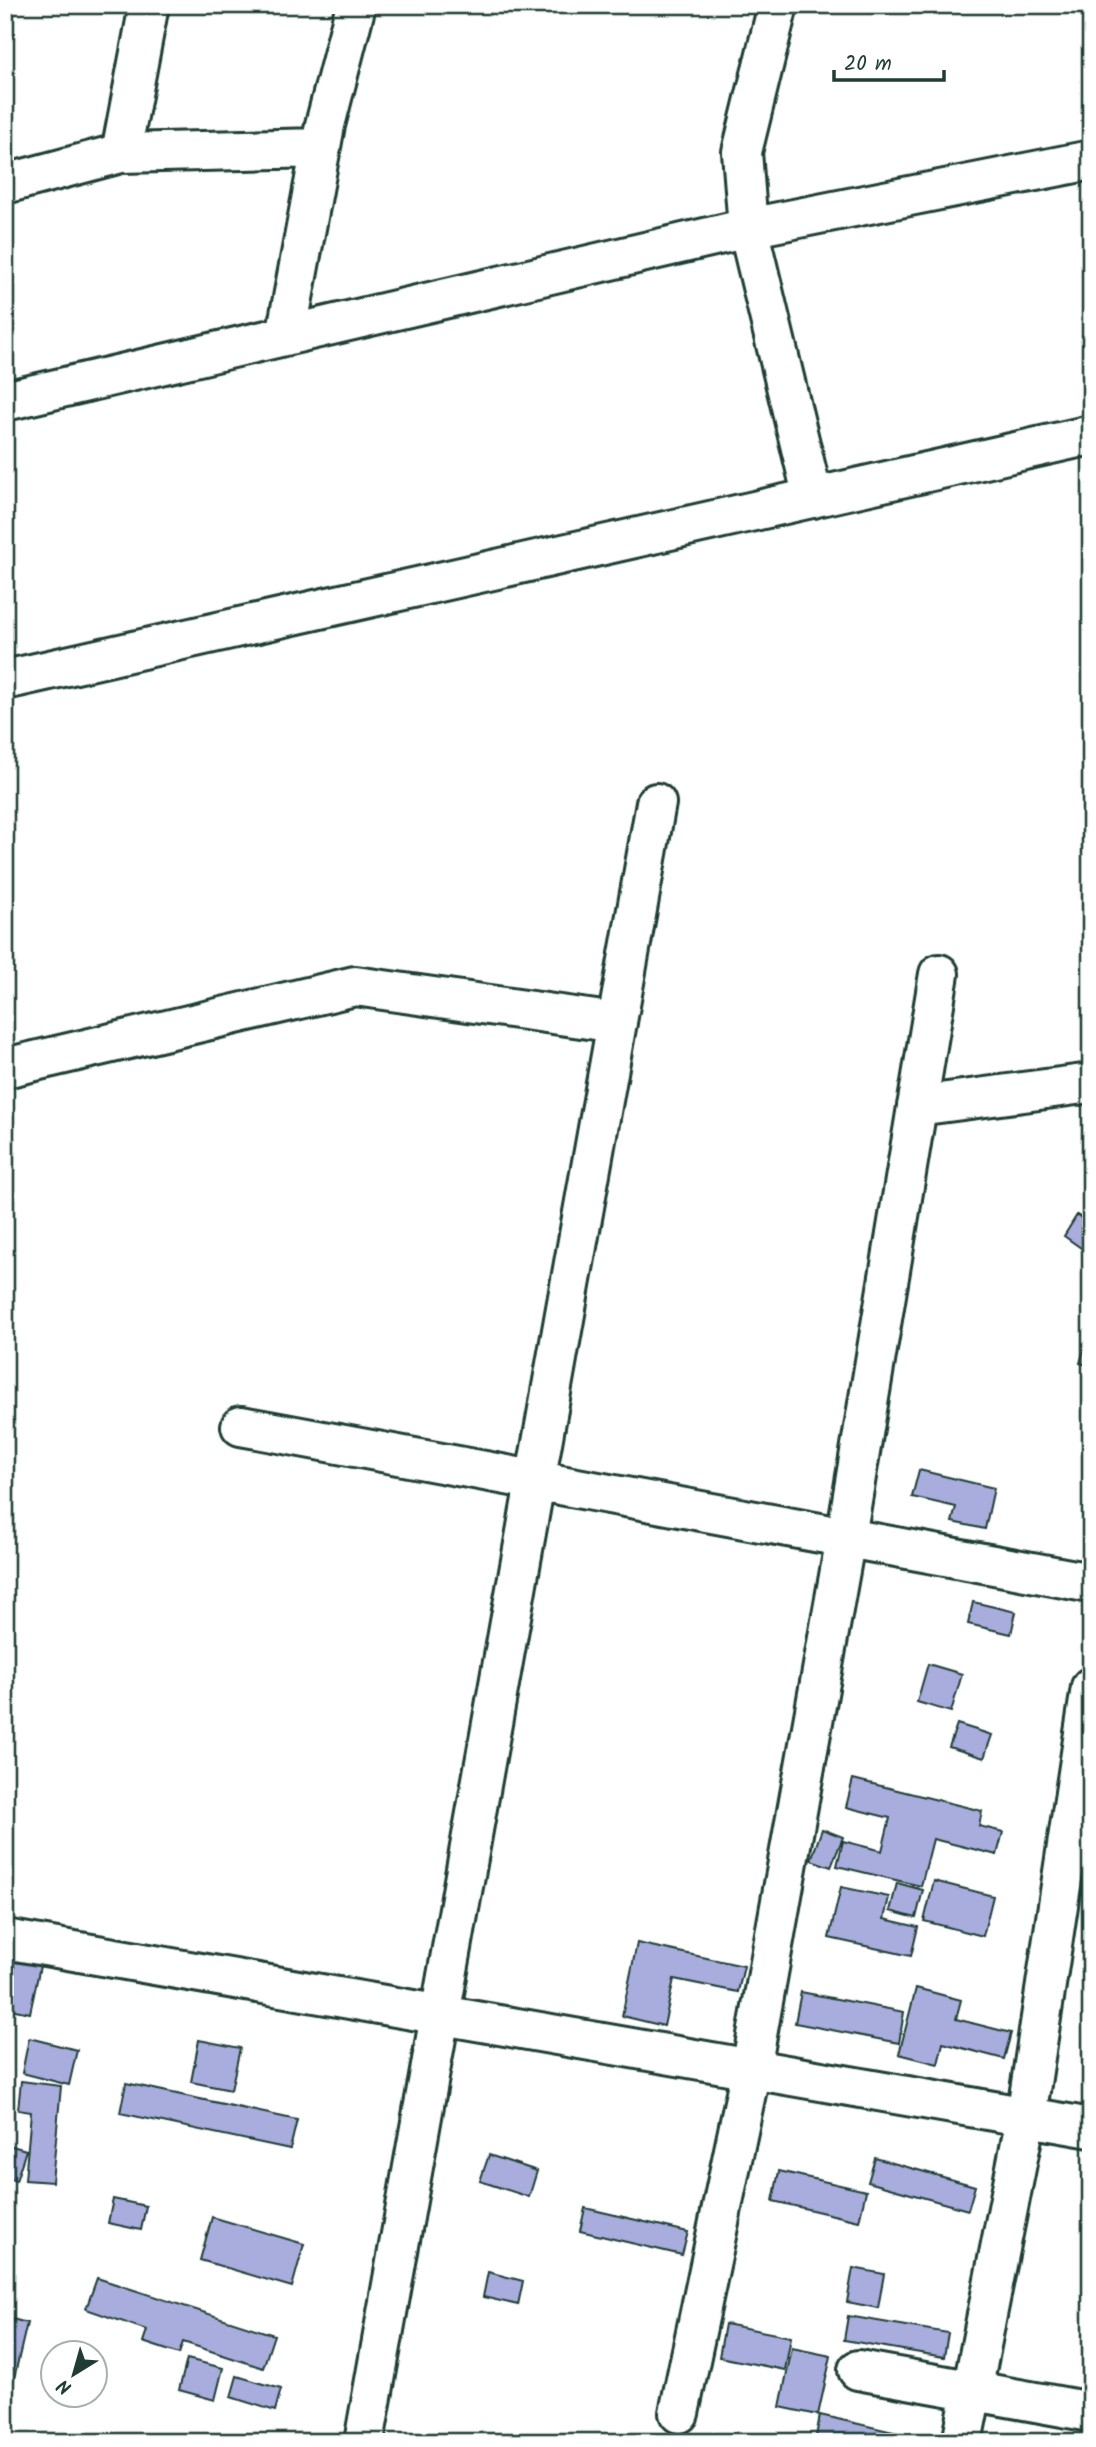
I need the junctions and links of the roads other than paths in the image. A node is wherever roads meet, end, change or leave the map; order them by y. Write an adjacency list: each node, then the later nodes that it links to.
1 (149, 5): 5 (street)
2 (356, 5): 4 (street)
3 (778, 5): 8 (street)
4 (320, 148): 5 (street); 9 (street)
5 (121, 153): 7 (street)
6 (1091, 160): 8 (street)
7 (5, 184)
8 (748, 228): 9 (street); 12 (street)
9 (286, 336): 10 (street)
10 (5, 401)
11 (1091, 435): 12 (street)
12 (813, 498): 13 (street)
13 (5, 680)
14 (656, 803): 16 (street)
15 (939, 974): 19 (street)
16 (617, 1023): 17 (street); 21 (street)
17 (5, 1068)
18 (1091, 1083): 19 (street)
19 (916, 1107): 22 (street)
20 (241, 1426): 21 (street)
21 (536, 1479): 22 (street); 27 (street)
22 (846, 1537): 23 (street); 28 (street)
23 (1091, 1583)
24 (1091, 1686): 25 (street)
25 (1077, 1856): 29 (street)
26 (5, 1939): 27 (street)
27 (441, 2015): 28 (street); 35 (street)
28 (751, 2069): 29 (street); 34 (street)
29 (1026, 2117): 30 (street); 32 (street)
30 (1091, 2128)
31 (858, 2370): 32 (street)
32 (973, 2390): 33 (street); 36 (street)
33 (1091, 2412)
34 (679, 2413)
35 (364, 2442)
36 (962, 2442)

